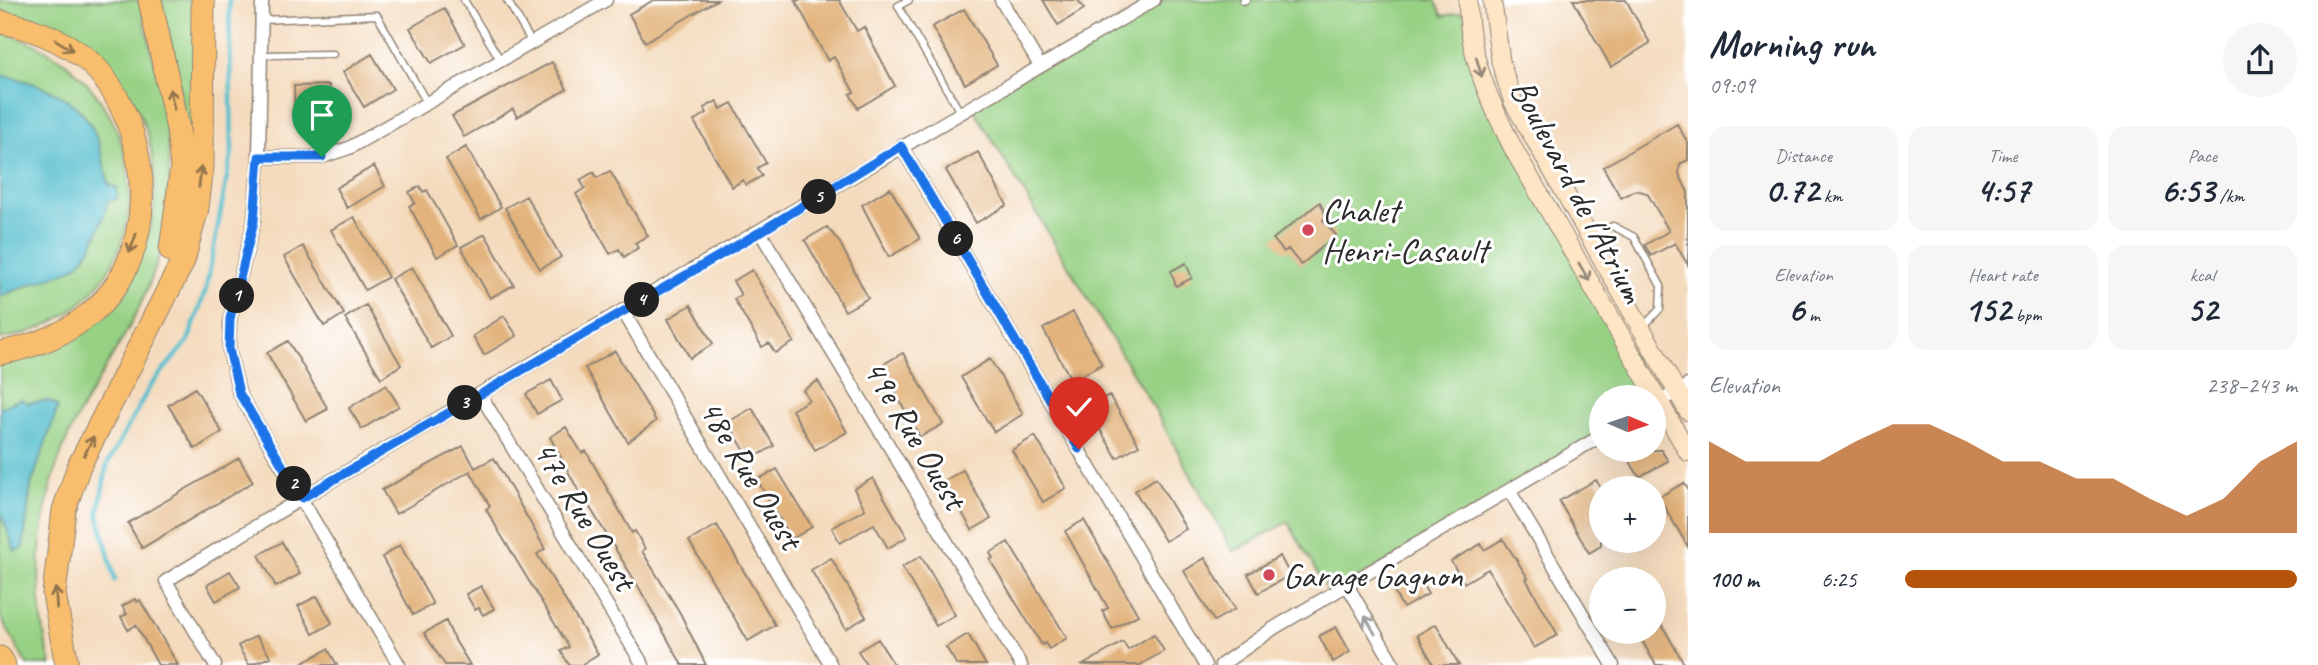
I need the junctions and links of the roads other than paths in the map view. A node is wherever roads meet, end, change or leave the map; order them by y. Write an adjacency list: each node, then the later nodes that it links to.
1 (150, 0): 26 (highway, one-way to 1)
2 (203, 0): 26 (highway, one-way to 2)
3 (262, 0): 12 (street)
4 (464, 0): 17 (lane)
5 (507, 0): 14 (lane)
6 (606, 0): 14 (street)
7 (909, 0): 20 (lane)
8 (1001, 0): 18 (street)
9 (1154, 0): 18 (street)
10 (1468, 0): 29 (street, Boulevard de l'Atrium, one-way to 29)
11 (1492, 0): 24 (street, Boulevard de l'Atrium)
12 (261, 20): 16 (street); 19 (lane)
13 (0, 22): 28 (highway, one-way to 28)
14 (531, 43): 17 (street)
15 (333, 54): 16 (lane)
16 (260, 55): 22 (street)
17 (501, 61): 19 (street)
18 (1040, 66): 20 (street)
19 (427, 103): 22 (street)
20 (960, 112): 21 (street)
21 (901, 146): 23 (street); 48 (street)
22 (259, 157): 38 (street)
23 (760, 232): 25 (street); 47 (street, 49e Rue Ouest)
24 (1591, 234): 27 (street, Boulevard de l'Atrium); 27 (lane)
25 (622, 311): 31 (street); 46 (street, 48e Rue Ouest)
26 (160, 312): 42 (highway, one-way to 26)
27 (1643, 327): 30 (street, Boulevard de l'Atrium)
28 (0, 353)
29 (1645, 385)
30 (1682, 389): 32 (street); 33 (street, Boulevard de l'Atrium)
31 (480, 394): 38 (street); 45 (street, 47e Rue Ouest)
32 (1666, 398)
33 (1688, 411)
34 (1666, 419): 36 (street, Boulevard de l'Atrium)
35 (1589, 443): 37 (street)
36 (1688, 452)
37 (1509, 490): 39 (street); 51 (street)
38 (302, 498): 43 (street); 44 (street)
39 (1347, 585): 49 (street); 50 (street, one-way to 39)
40 (0, 658): 41 (highway)
41 (4, 665)
42 (67, 665)
43 (215, 665)
44 (399, 665)
45 (643, 665)
46 (831, 665)
47 (1021, 665)
48 (1205, 665)
49 (1221, 665)
50 (1394, 665)
51 (1613, 665)

